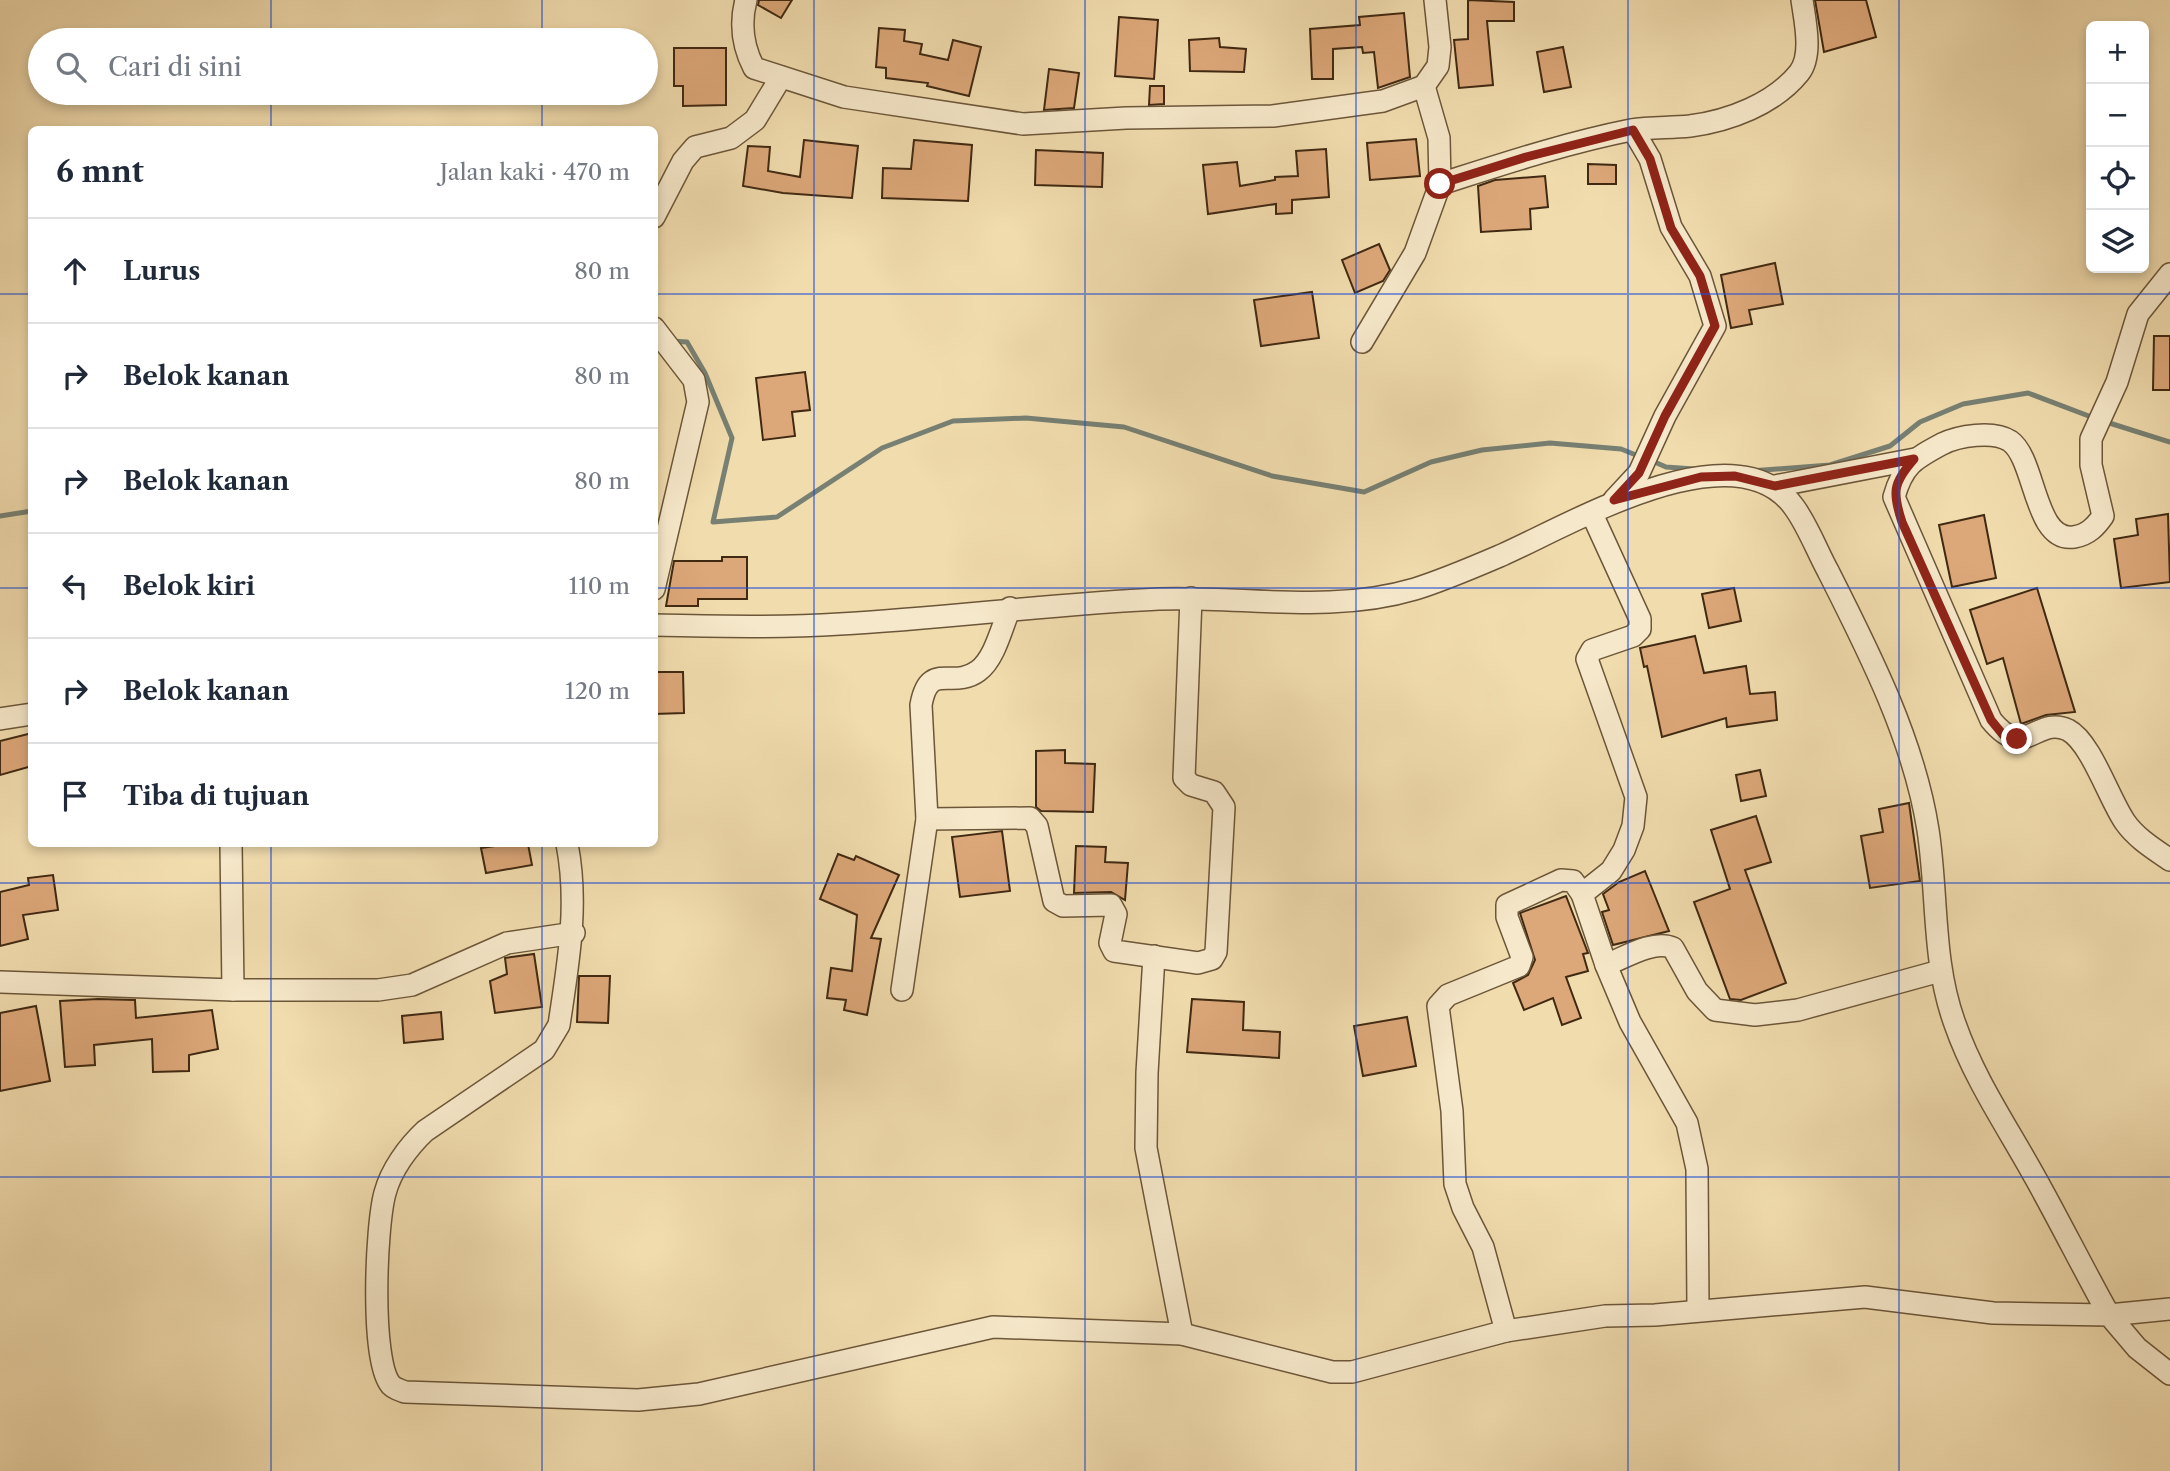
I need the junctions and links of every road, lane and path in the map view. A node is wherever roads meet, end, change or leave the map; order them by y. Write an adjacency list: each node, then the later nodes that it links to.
1 (746, 0): 4 (street)
2 (1435, 0): 5 (street)
3 (1802, 0): 6 (street)
4 (781, 77): 5 (street); 8 (street)
5 (1424, 86): 7 (street)
6 (1633, 130): 7 (street); 14 (street)
7 (1440, 184): 11 (street)
8 (658, 209)
9 (2170, 274): 12 (street)
10 (661, 338): 16 (street)
11 (1362, 342)
12 (1914, 459): 13 (street); 25 (street)
13 (1775, 486): 14 (street); 30 (street)
14 (1614, 500): 15 (street)
15 (1592, 514): 17 (street); 26 (street)
16 (658, 572)
17 (1191, 598): 18 (street); 28 (street)
18 (1010, 608): 19 (street); 22 (street)
19 (658, 625)
20 (28, 715): 21 (street)
21 (0, 719)
22 (927, 819): 28 (street); 33 (street)
23 (231, 847): 32 (street)
24 (568, 847): 27 (street)
25 (2170, 860)
26 (1583, 894): 29 (street); 37 (street)
27 (574, 933): 32 (street); 38 (street)
28 (1154, 956): 38 (street)
29 (1606, 965): 30 (street); 34 (street)
30 (1940, 971): 36 (street)
31 (0, 982): 32 (street)
32 (233, 990)
33 (902, 990)
34 (1698, 1309): 36 (street); 37 (street)
35 (2170, 1309): 36 (street)
36 (2109, 1315): 39 (street)
37 (1506, 1331): 38 (street)
38 (1182, 1335)
39 (2170, 1374)

